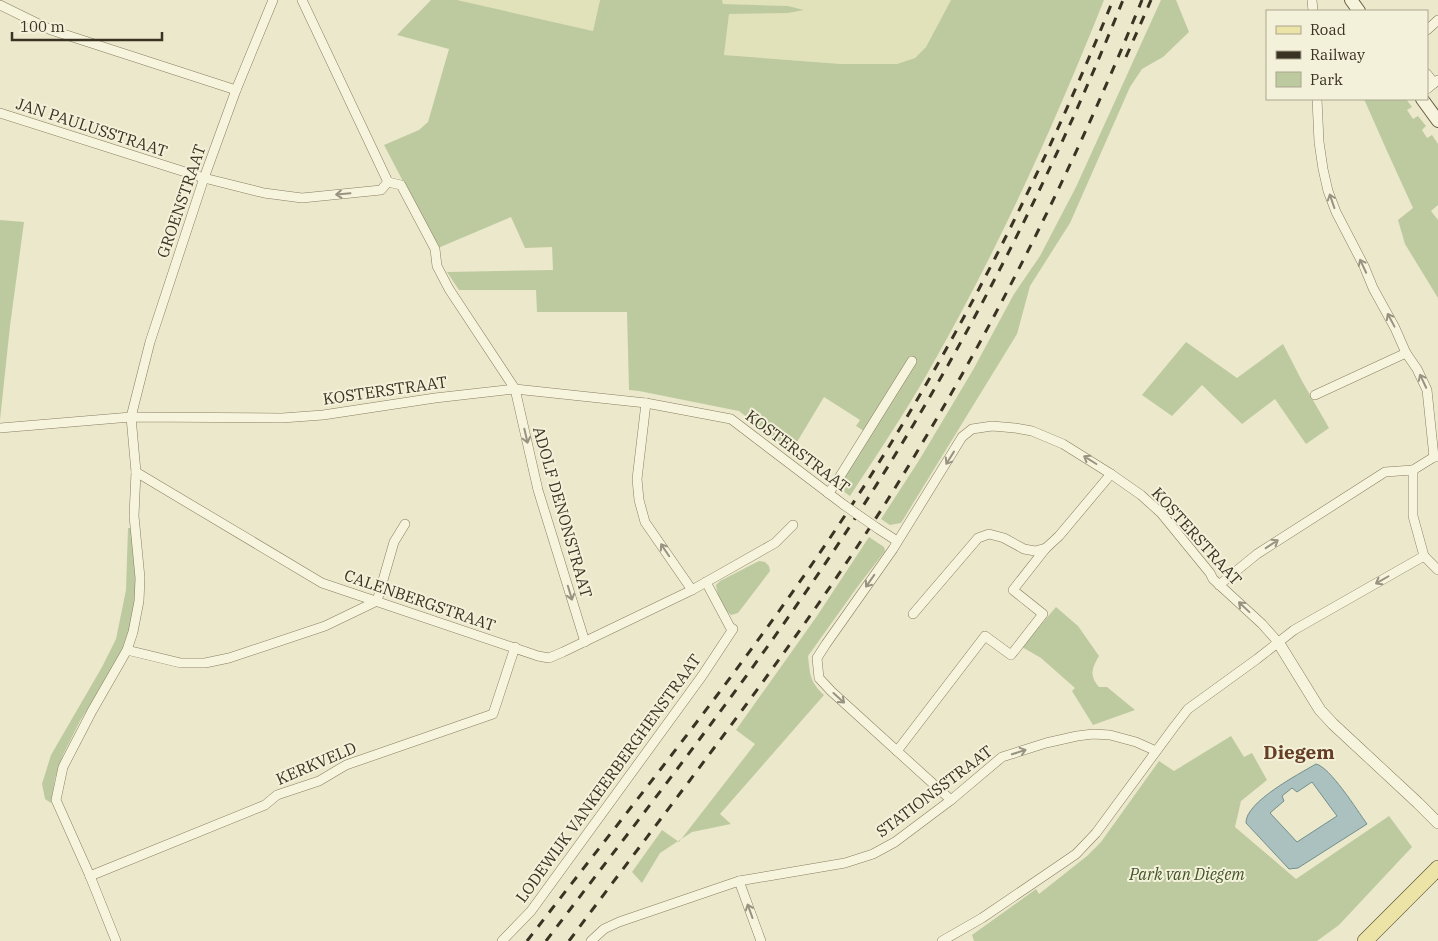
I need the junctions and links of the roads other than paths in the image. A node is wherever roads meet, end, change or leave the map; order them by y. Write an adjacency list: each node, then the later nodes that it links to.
1 (273, 0): 6 (street, GROENSTRAAT)
2 (302, 0): 12 (street)
3 (0, 6): 6 (street)
4 (1438, 20): 5 (street)
5 (1428, 29)
6 (236, 90): 11 (street, GROENSTRAAT)
7 (1317, 100): 13 (street, one-way to 7)
8 (1423, 100): 10 (main road)
9 (0, 113): 11 (street, JAN PAULUSSTRAAT)
10 (1438, 121)
11 (204, 178): 12 (street, JAN PAULUSSTRAAT, one-way to 11); 19 (street, GROENSTRAAT)
12 (388, 182): 15 (street)
13 (1406, 353): 16 (street); 18 (street, one-way to 13)
14 (912, 360): 25 (street)
15 (515, 389): 17 (street, KOSTERSTRAAT); 19 (street, KOSTERSTRAAT); 37 (street, ADOLF DENONSTRAAT, one-way to 37)
16 (1315, 395)
17 (646, 403): 25 (street, KOSTERSTRAAT); 34 (street, one-way to 17)
18 (1434, 411): 21 (street)
19 (131, 416): 20 (street, KOSTERSTRAAT); 23 (street, GROENSTRAAT)
20 (0, 428)
21 (1436, 457): 22 (street)
22 (1414, 470): 30 (street); 33 (street, one-way to 22)
23 (136, 472): 35 (street, CALENBERGSTRAAT); 40 (street, GROENSTRAAT)
24 (1111, 474): 28 (street, KOSTERSTRAAT, one-way to 28); 29 (street); 33 (street, KOSTERSTRAAT)
25 (828, 493): 28 (street, KOSTERSTRAAT, bridge)
26 (405, 524): 35 (street)
27 (793, 525): 32 (street, CALENBERGSTRAAT)
28 (897, 541): 41 (street, one-way to 41)
29 (1046, 548): 36 (street); 41 (street)
30 (1424, 556): 31 (street); 38 (street, one-way to 38)
31 (1438, 570)
32 (706, 582): 34 (street, CALENBERGSTRAAT); 49 (street, LODEWIJK VANKEERBERGHENSTRAAT)
33 (1220, 585): 38 (street, KOSTERSTRAAT, one-way to 33)
34 (692, 590): 37 (street, CALENBERGSTRAAT)
35 (377, 601): 39 (street, CALENBERGSTRAAT); 40 (street)
36 (913, 614)
37 (585, 642): 39 (street, CALENBERGSTRAAT)
38 (1278, 642): 42 (street); 44 (street)
39 (515, 647): 46 (street, KERKVELD)
40 (127, 650): 46 (street, GROENSTRAAT)
41 (897, 751): 43 (street)
42 (1156, 751): 43 (street, STATIONSSTRAAT, one-way to 42); 52 (street)
43 (951, 800): 47 (street, STATIONSSTRAAT)
44 (1438, 823)
45 (1438, 868): 53 (main road)
46 (90, 876): 48 (street, GROENSTRAAT)
47 (739, 881): 50 (street, STATIONSSTRAAT); 51 (street, one-way to 47)
48 (116, 941)
49 (502, 941)
50 (591, 941)
51 (761, 941)
52 (942, 941)
53 (1364, 941)

